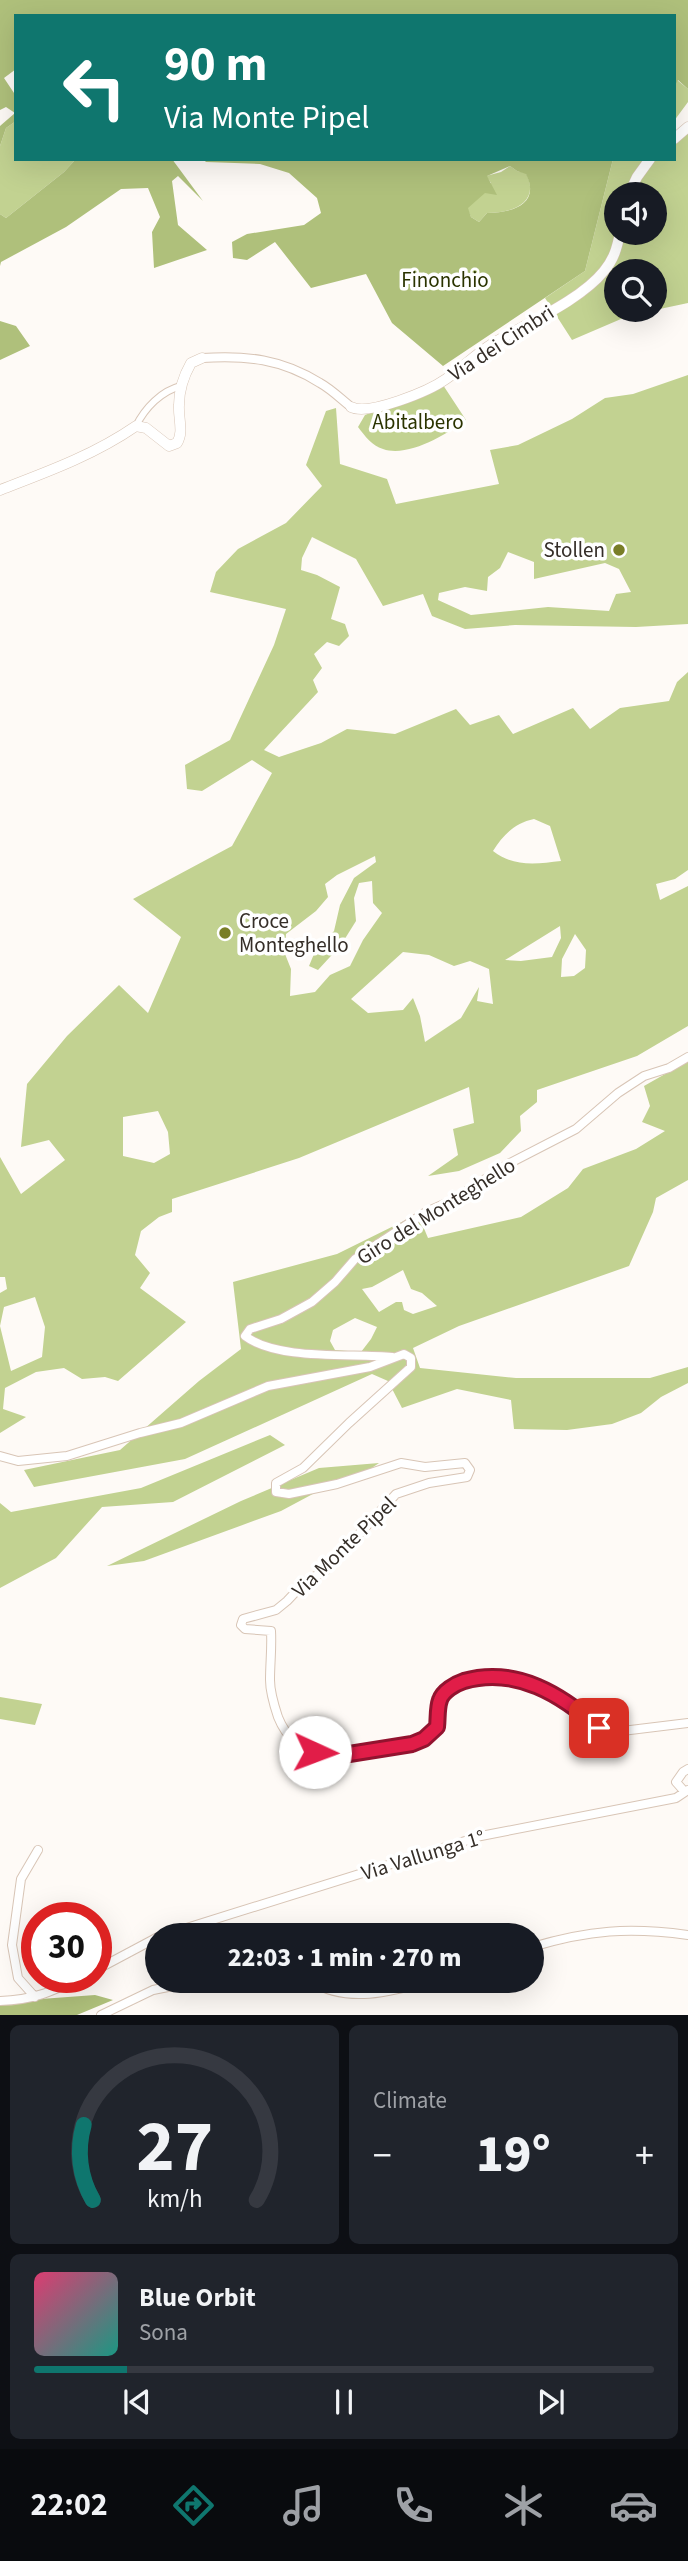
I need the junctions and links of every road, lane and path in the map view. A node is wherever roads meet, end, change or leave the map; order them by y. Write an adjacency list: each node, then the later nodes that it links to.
1 (649, 161): 2 (street)
2 (635, 182)
3 (618, 245): 6 (street, Via dei Cimbri)
4 (202, 358): 5 (street); 6 (street)
5 (181, 386): 7 (street); 7 (street)
6 (351, 407)
7 (136, 426): 8 (street)
8 (0, 489)
9 (688, 1057): 10 (street, Giro del Monteghello)
10 (392, 1357): 11 (street); 12 (street, Via Monte Pipel)
11 (0, 1456)
12 (688, 1723)
13 (688, 1769): 14 (street)
14 (686, 1790): 16 (street, Via Vallunga 1°)
15 (38, 1850): 25 (street)
16 (201, 1923)
17 (688, 1935): 19 (street)
18 (145, 1943): 20 (street, Via Vallunga 1°)
19 (544, 1944)
20 (112, 1961)
21 (49, 1993): 25 (street)
22 (147, 1993): 27 (street)
23 (347, 1993): 24 (street)
24 (378, 1993)
25 (35, 1997): 26 (street)
26 (0, 2001)
27 (101, 2015)

